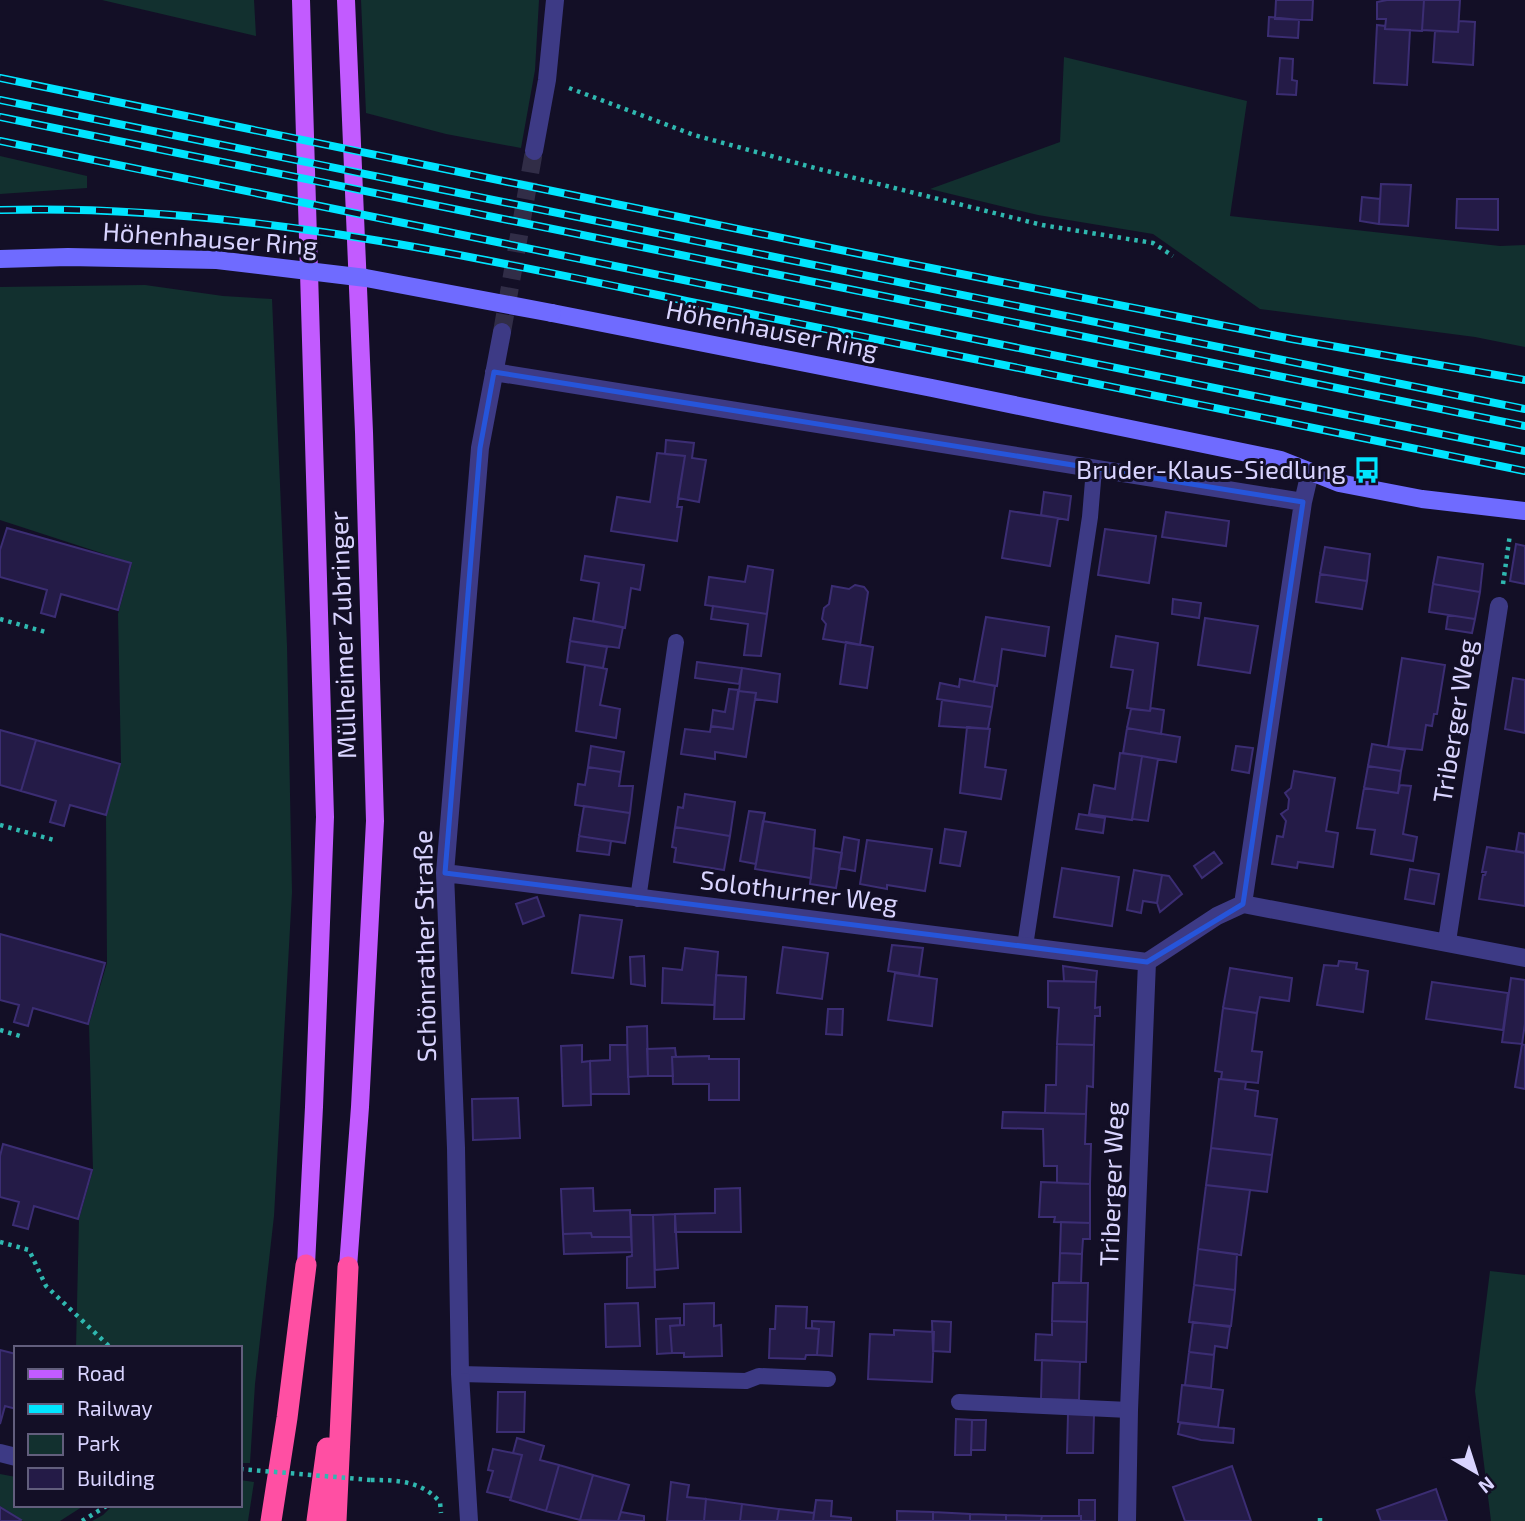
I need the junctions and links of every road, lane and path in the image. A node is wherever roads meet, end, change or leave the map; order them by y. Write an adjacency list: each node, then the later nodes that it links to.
1 (301, 0): 30 (main road, Mülheimer Zubringer)
2 (346, 0): 31 (main road, Mülheimer Zubringer)
3 (555, 0): 4 (street)
4 (547, 80): 5 (street); 6 (path)
5 (534, 151)
6 (1172, 256)
7 (0, 259): 11 (street, Höhenhauser Ring, bridge)
8 (502, 332): 9 (street, Schönrather Straße)
9 (494, 372): 10 (street); 20 (street, Schönrather Straße)
10 (1094, 469): 12 (street); 24 (lane)
11 (1310, 472): 12 (street); 13 (street, Höhenhauser Ring)
12 (1303, 502): 22 (street)
13 (1520, 510): 14 (path, Triberger Weg)
14 (1499, 606): 23 (street, Triberger Weg)
15 (0, 620): 16 (path)
16 (49, 633)
17 (676, 642): 21 (lane)
18 (0, 825): 19 (path)
19 (54, 840)
20 (445, 873): 21 (street, Solothurner Weg); 33 (street, Schönrather Straße)
21 (638, 899): 24 (street, Solothurner Weg)
22 (1243, 904): 23 (street); 26 (street)
23 (1447, 941): 25 (street)
24 (1024, 946): 26 (street, Solothurner Weg)
25 (1525, 958)
26 (1147, 962): 36 (street, Triberger Weg)
27 (0, 1030): 28 (path)
28 (23, 1037)
29 (0, 1242): 32 (path)
30 (306, 1265): 40 (highway)
31 (348, 1277): 41 (highway); 42 (highway)
32 (109, 1346)
33 (460, 1374): 34 (lane); 44 (street, Schönrather Straße)
34 (828, 1379)
35 (959, 1402): 36 (lane)
36 (1129, 1410): 45 (street, Triberger Weg)
37 (242, 1469): 43 (path, bridge)
38 (105, 1507): 39 (path)
39 (82, 1521)
40 (271, 1521)
41 (317, 1521)
42 (336, 1521)
43 (442, 1521)
44 (469, 1521)
45 (1127, 1521)

